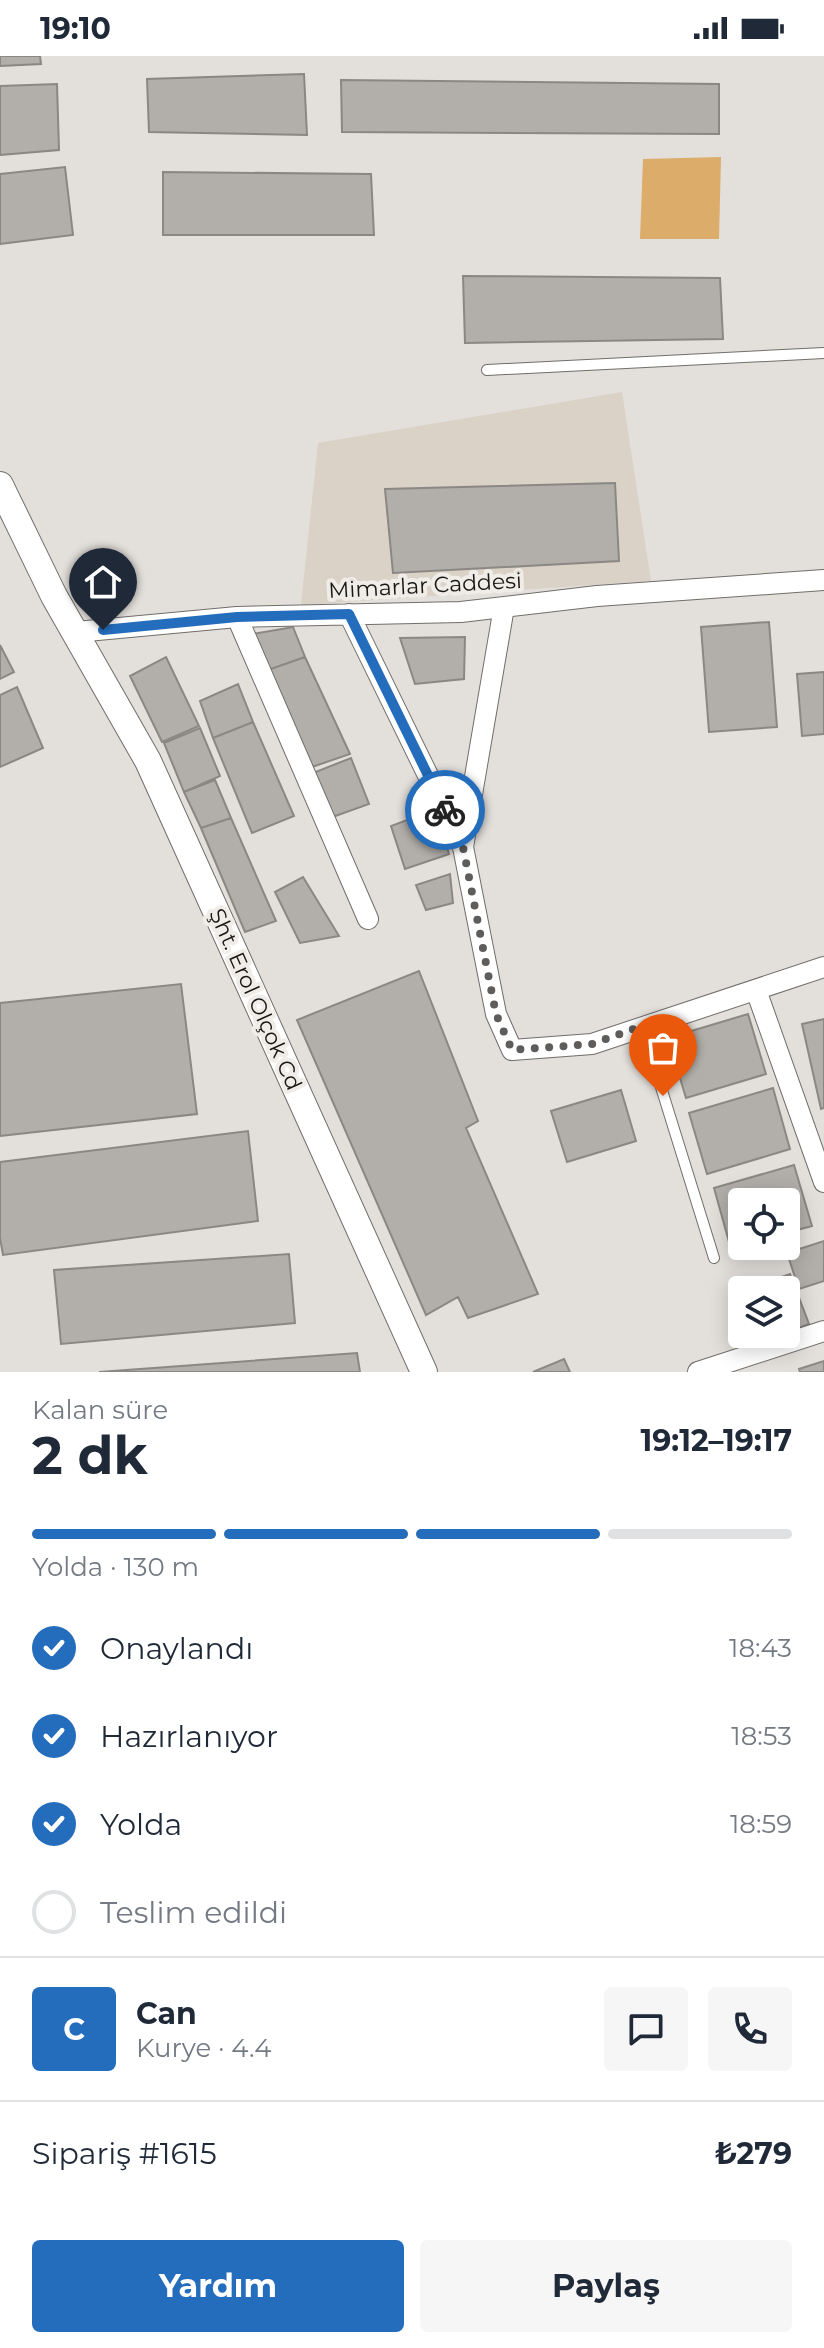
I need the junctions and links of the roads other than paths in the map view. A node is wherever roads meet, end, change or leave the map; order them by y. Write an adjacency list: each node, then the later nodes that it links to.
1 (824, 353): 2 (lane)
2 (487, 370)
3 (0, 485): 8 (street, Şht. Erol Olçok Cd)
4 (824, 580): 5 (street, Mimarlar Caddesi)
5 (504, 607): 6 (street, Mimarlar Caddesi); 9 (street)
6 (349, 614): 7 (street, Mimarlar Caddesi); 9 (street)
7 (237, 617): 8 (street, Mimarlar Caddesi); 10 (street)
8 (76, 632): 17 (street, Şht. Erol Olçok Cd)
9 (463, 847): 13 (street)
10 (368, 919)
11 (824, 967): 12 (street)
12 (756, 990): 13 (street); 14 (street)
13 (642, 1026): 15 (lane)
14 (823, 1178)
15 (714, 1258)
16 (824, 1331): 18 (street)
17 (424, 1372)
18 (698, 1372)

